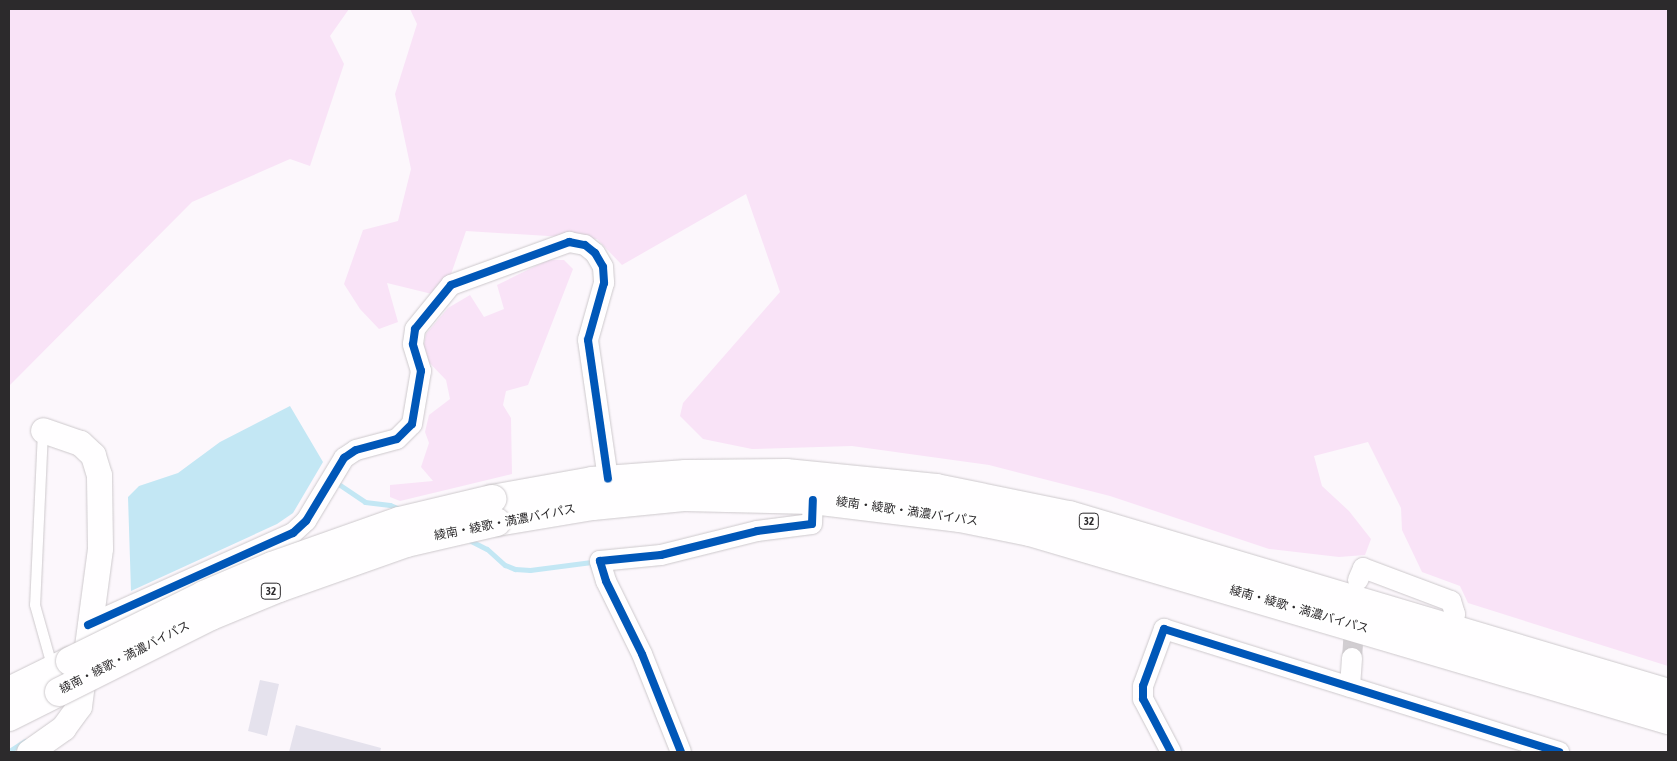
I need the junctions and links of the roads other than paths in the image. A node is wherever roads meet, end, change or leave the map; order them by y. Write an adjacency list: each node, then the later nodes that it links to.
1 (43, 430): 6 (street); 9 (lane)
2 (608, 479): 4 (highway, 綾南・綾歌・満濃バイパス / 32); 6 (street); 7 (highway, 綾南・綾歌・満濃バイパス / 32)
3 (813, 500): 4 (highway, 綾南・綾歌・満濃バイパス / 32); 7 (highway, 綾南・綾歌・満濃バイパス / 32); 16 (street)
4 (494, 510): 9 (highway, 綾南・綾歌・満濃バイパス / 32, bridge)
5 (1358, 580): 7 (street)
6 (88, 625): 15 (street)
7 (1446, 640): 12 (highway, 綾南・綾歌・満濃バイパス / 32); 14 (highway, 綾南・綾歌・満濃バイパス / 32)
8 (1352, 658): 10 (street)
9 (61, 674): 11 (highway, 綾南・綾歌・満濃バイパス / 32); 13 (highway, 綾南・綾歌・満濃バイパス / 32)
10 (1350, 687): 17 (street); 18 (street)
11 (9, 691)
12 (1668, 693)
13 (9, 717)
14 (1668, 720)
15 (29, 752)
16 (681, 752)
17 (1171, 752)
18 (1559, 752)

